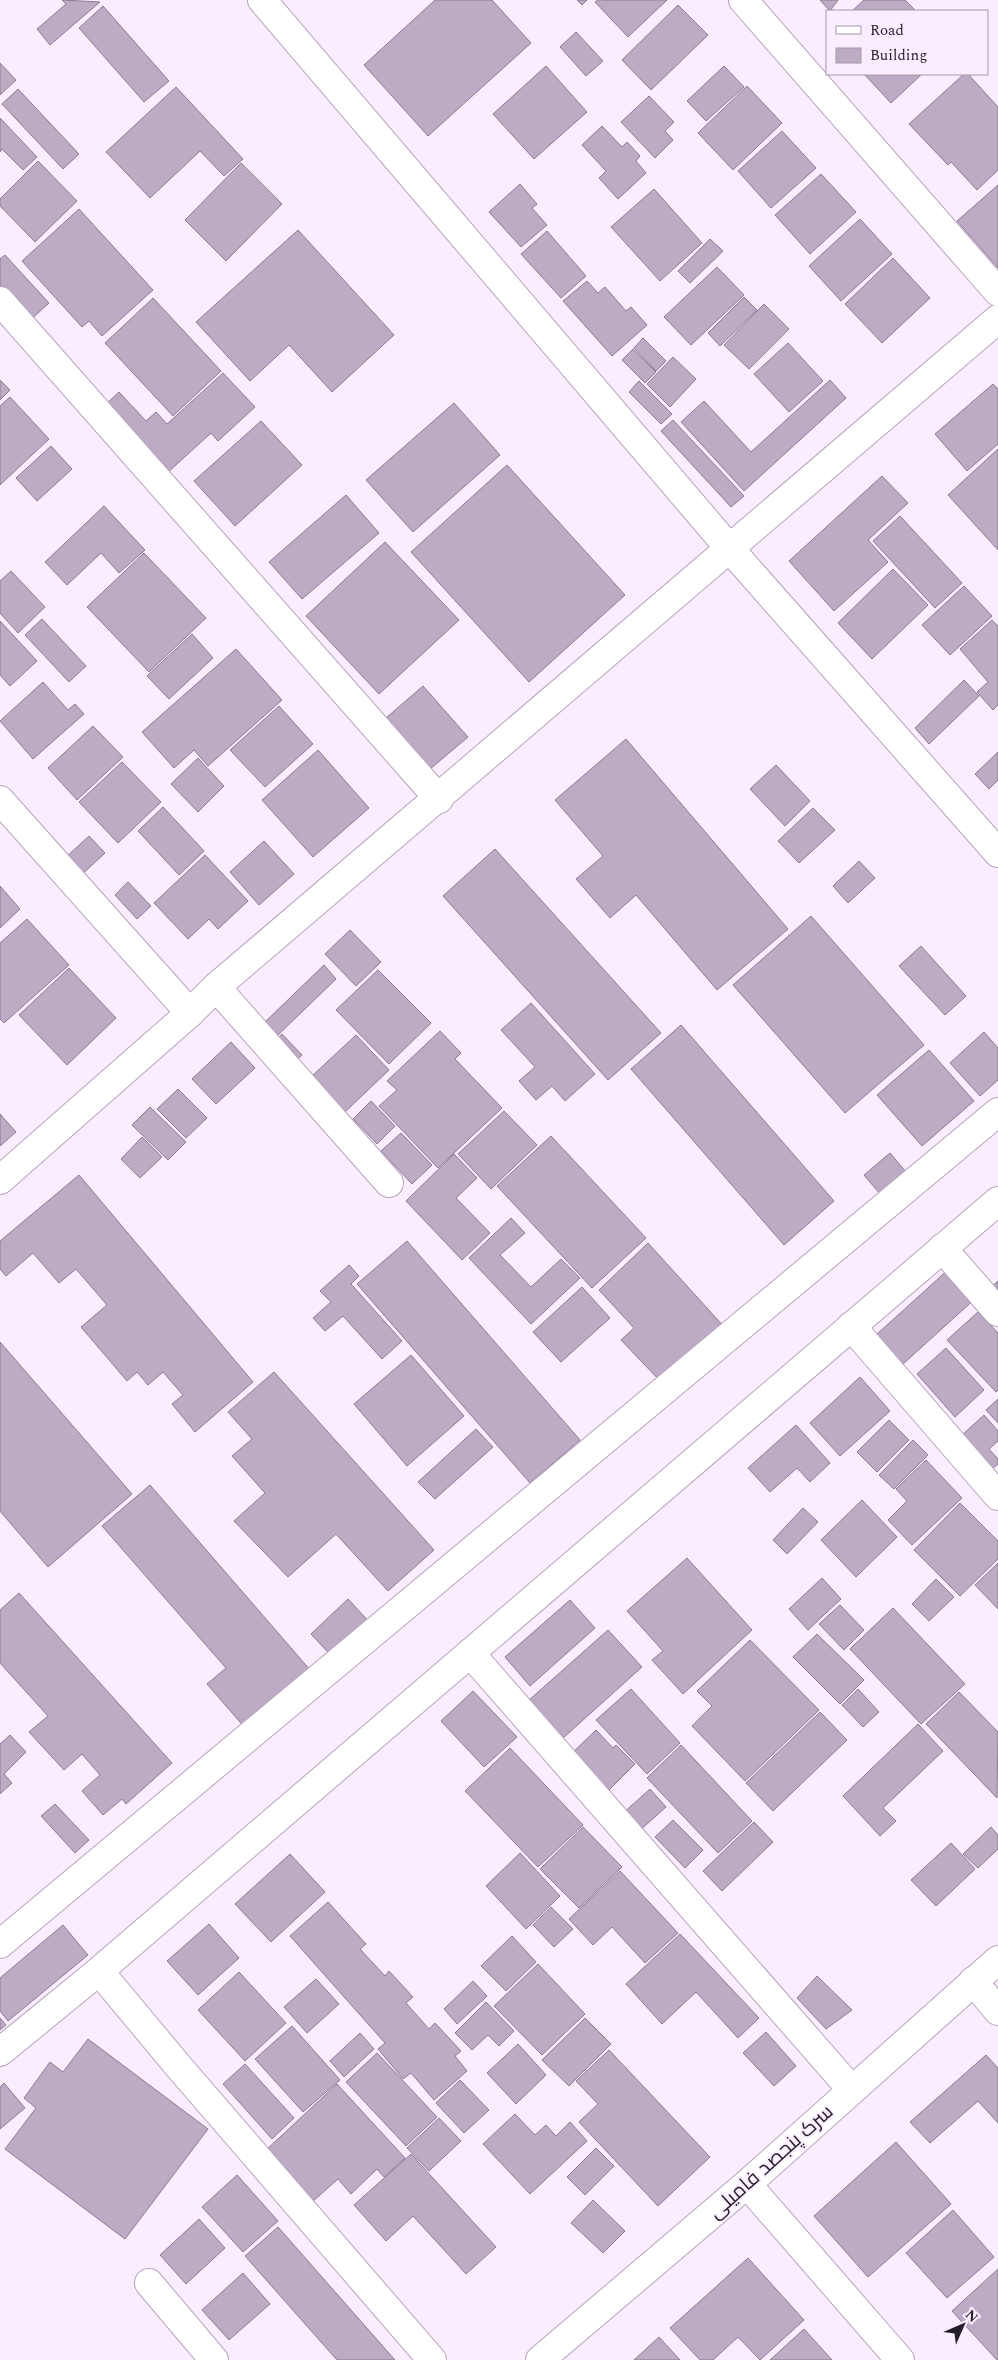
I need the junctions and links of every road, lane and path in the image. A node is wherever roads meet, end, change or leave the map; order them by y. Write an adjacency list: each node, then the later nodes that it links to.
1 (262, 0): 6 (street)
2 (743, 0): 3 (street)
3 (998, 292)
4 (0, 301): 7 (street)
5 (998, 319): 6 (street)
6 (730, 549): 7 (street); 9 (street)
7 (439, 799): 10 (street)
8 (0, 800): 11 (street)
9 (998, 852)
10 (216, 987): 11 (street); 14 (street)
11 (190, 1013): 13 (street)
12 (998, 1112): 21 (street)
13 (0, 1180)
14 (389, 1183)
15 (998, 1201): 16 (street)
16 (942, 1248): 17 (street); 18 (street)
17 (998, 1312)
18 (851, 1326): 19 (street); 20 (street)
19 (998, 1496)
20 (470, 1653): 23 (street); 27 (street)
21 (0, 1943)
22 (998, 1960): 24 (street, سرک پنجصد فامیلی)
23 (99, 1971): 26 (street); 31 (street)
24 (973, 1981): 25 (street); 27 (street, سرک پنجصد فامیلی)
25 (998, 2011)
26 (0, 2052)
27 (851, 2090): 28 (street, سرک پنجصد فامیلی)
28 (747, 2184): 32 (street, سرک پنجصد فامیلی); 33 (street)
29 (149, 2283): 30 (street)
30 (214, 2360)
31 (432, 2360)
32 (540, 2360)
33 (900, 2360)

